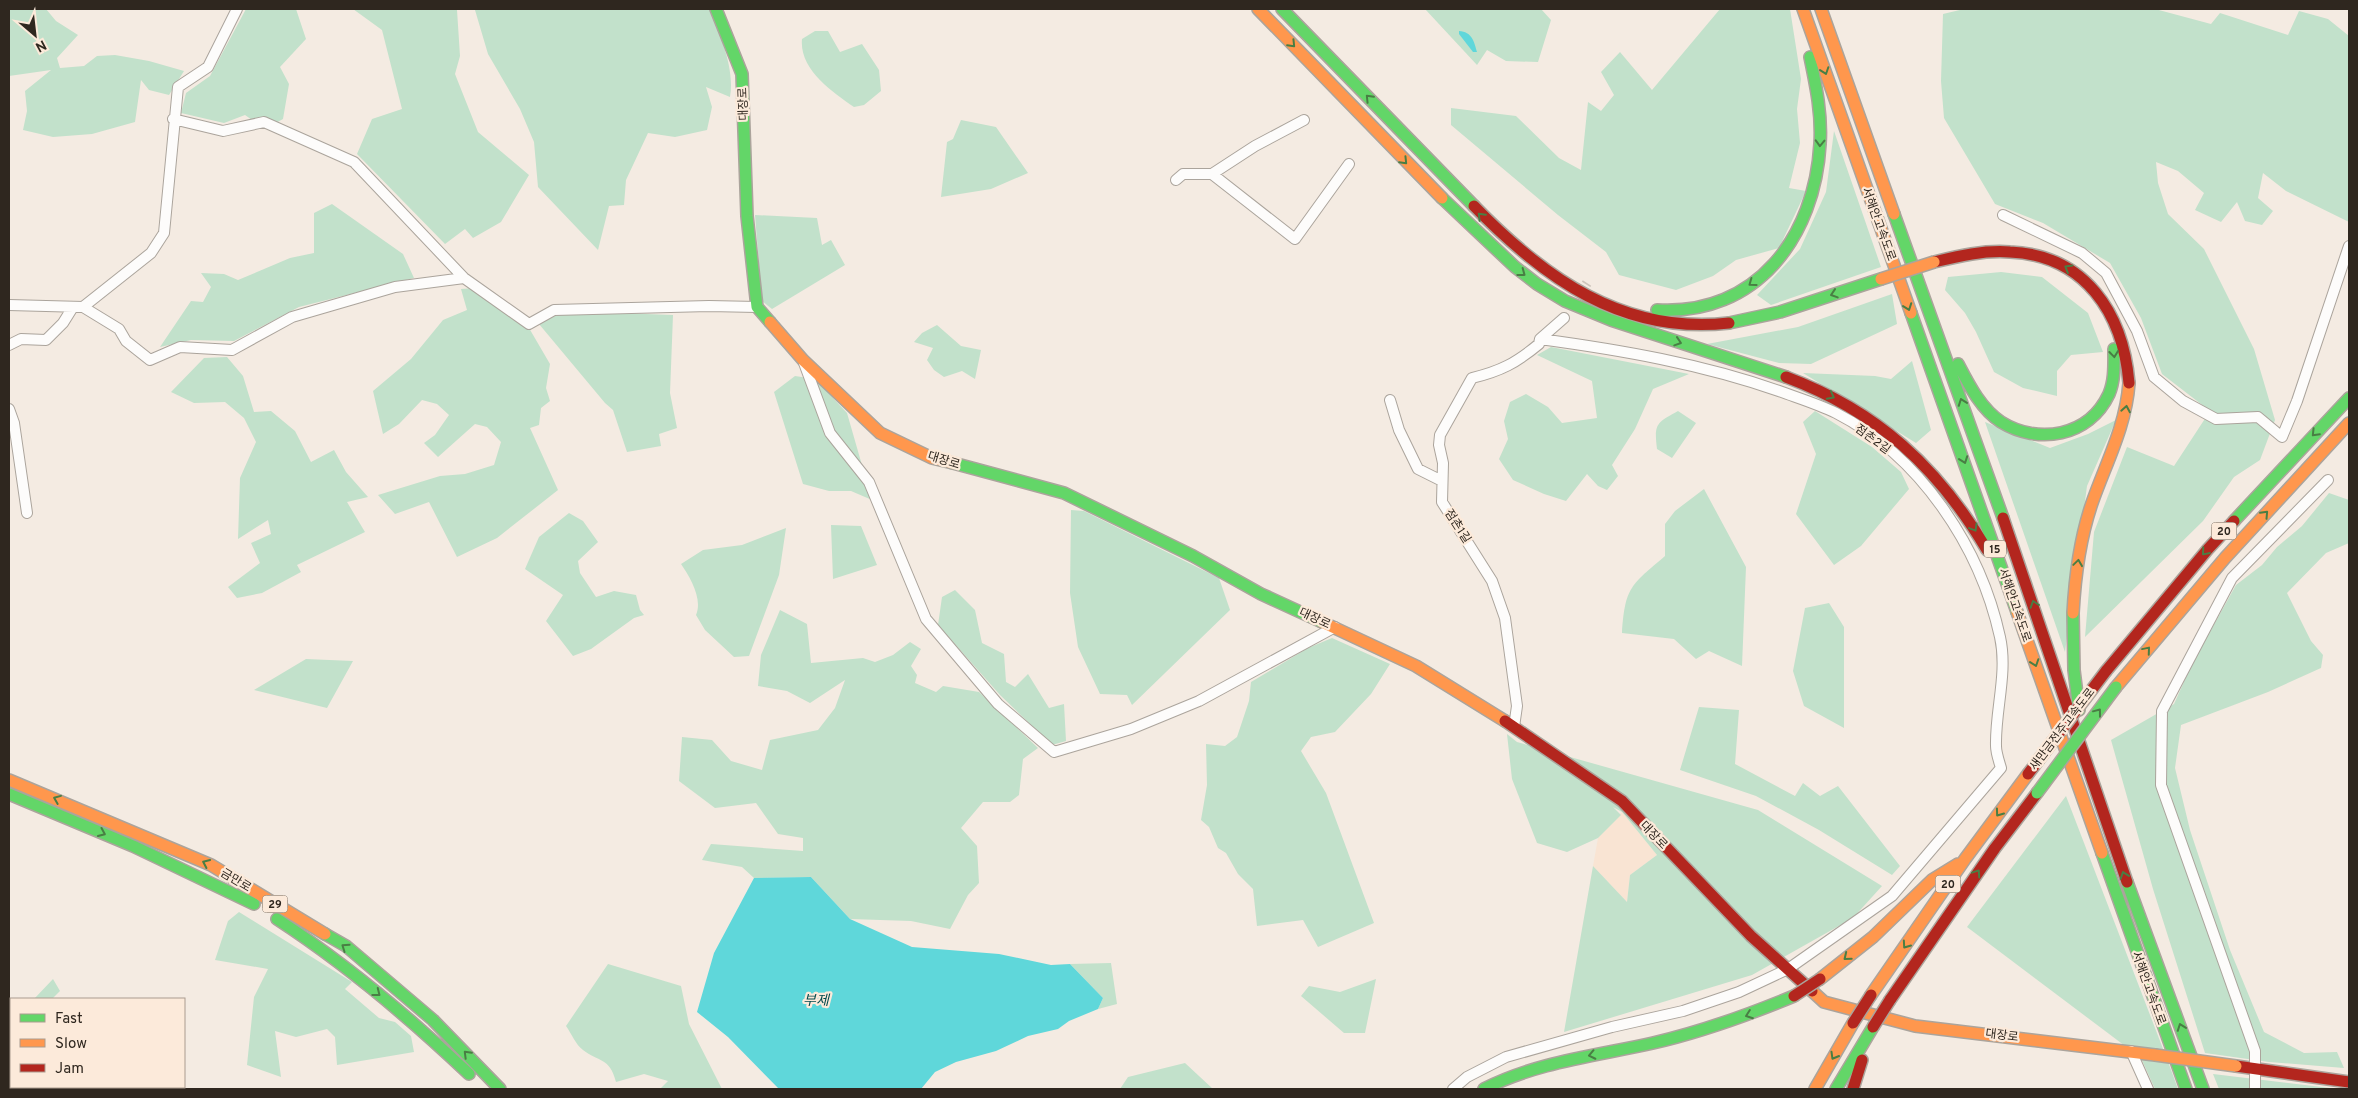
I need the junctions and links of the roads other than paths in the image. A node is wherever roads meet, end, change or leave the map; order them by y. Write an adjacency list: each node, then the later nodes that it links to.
1 (238, 9): 7 (street)
2 (716, 9): 21 (main road, 대장로)
3 (1258, 9): 23 (main road, one-way to 23)
4 (1282, 9): 18 (main road, one-way to 4)
5 (1802, 9): 18 (main road, one-way to 18); 34 (main road, 서해안고속도로 / 15, one-way to 34)
6 (1821, 9): 16 (main road, 서해안고속도로 / 15)
7 (173, 119): 15 (street); 20 (street)
8 (1304, 120): 10 (street)
9 (1348, 164): 10 (street)
10 (1212, 174): 11 (street)
11 (1176, 180)
12 (2003, 215): 13 (street)
13 (2349, 246)
14 (1935, 267): 16 (main road, one-way to 16); 17 (main road); 37 (main road, one-way to 14)
15 (464, 278): 20 (street); 21 (street)
16 (1918, 282): 37 (main road, 서해안고속도로 / 15, one-way to 16)
17 (1882, 284): 18 (main road, one-way to 18); 23 (main road)
18 (1574, 289)
19 (9, 305): 20 (street)
20 (78, 307): 25 (street)
21 (757, 307): 26 (main road, 대장로)
22 (1564, 318): 24 (street, 점촌1길)
23 (1615, 321): 34 (main road, one-way to 34)
24 (1540, 339): 32 (street, 점촌1길); 41 (street, 점촌2길)
25 (9, 345)
26 (803, 360): 35 (main road, 대장로); 35 (street)
27 (2349, 398): 40 (main road, 새만금전주고속도로 / 20, one-way to 40, bridge)
28 (1390, 400): 32 (street)
29 (9, 409): 33 (street)
30 (2349, 423): 42 (main road, 새만금전주고속도로 / 20, one-way to 30, bridge)
31 (2328, 480): 44 (street)
32 (1442, 481): 36 (street, 점촌1길)
33 (27, 513)
34 (2018, 615): 54 (main road, 서해안고속도로 / 15, one-way to 54)
35 (1335, 627): 36 (main road, 대장로)
36 (1514, 726): 41 (main road, 대장로)
37 (2088, 768): 55 (main road, 서해안고속도로 / 15, one-way to 37)
38 (9, 780): 47 (main road, 금만로 / 29, one-way to 38)
39 (9, 794): 46 (main road, 금만로 / 29, one-way to 46)
40 (1965, 859): 49 (main road, one-way to 49, bridge); 50 (main road, 새만금전주고속도로 / 20, one-way to 50, bridge)
41 (1788, 969): 43 (main road, 대장로); 48 (street)
42 (1873, 1027): 51 (main road, 새만금전주고속도로 / 20); 52 (main road)
43 (2131, 1051): 44 (main road, 대장로, bridge); 53 (street)
44 (2254, 1068): 45 (main road, 대장로); 56 (street)
45 (2349, 1082)
46 (478, 1084)
47 (500, 1089)
48 (1452, 1089)
49 (1484, 1089)
50 (1814, 1089)
51 (1836, 1089)
52 (1853, 1089)
53 (2148, 1089)
54 (2186, 1089)
55 (2203, 1089)
56 (2255, 1089)

